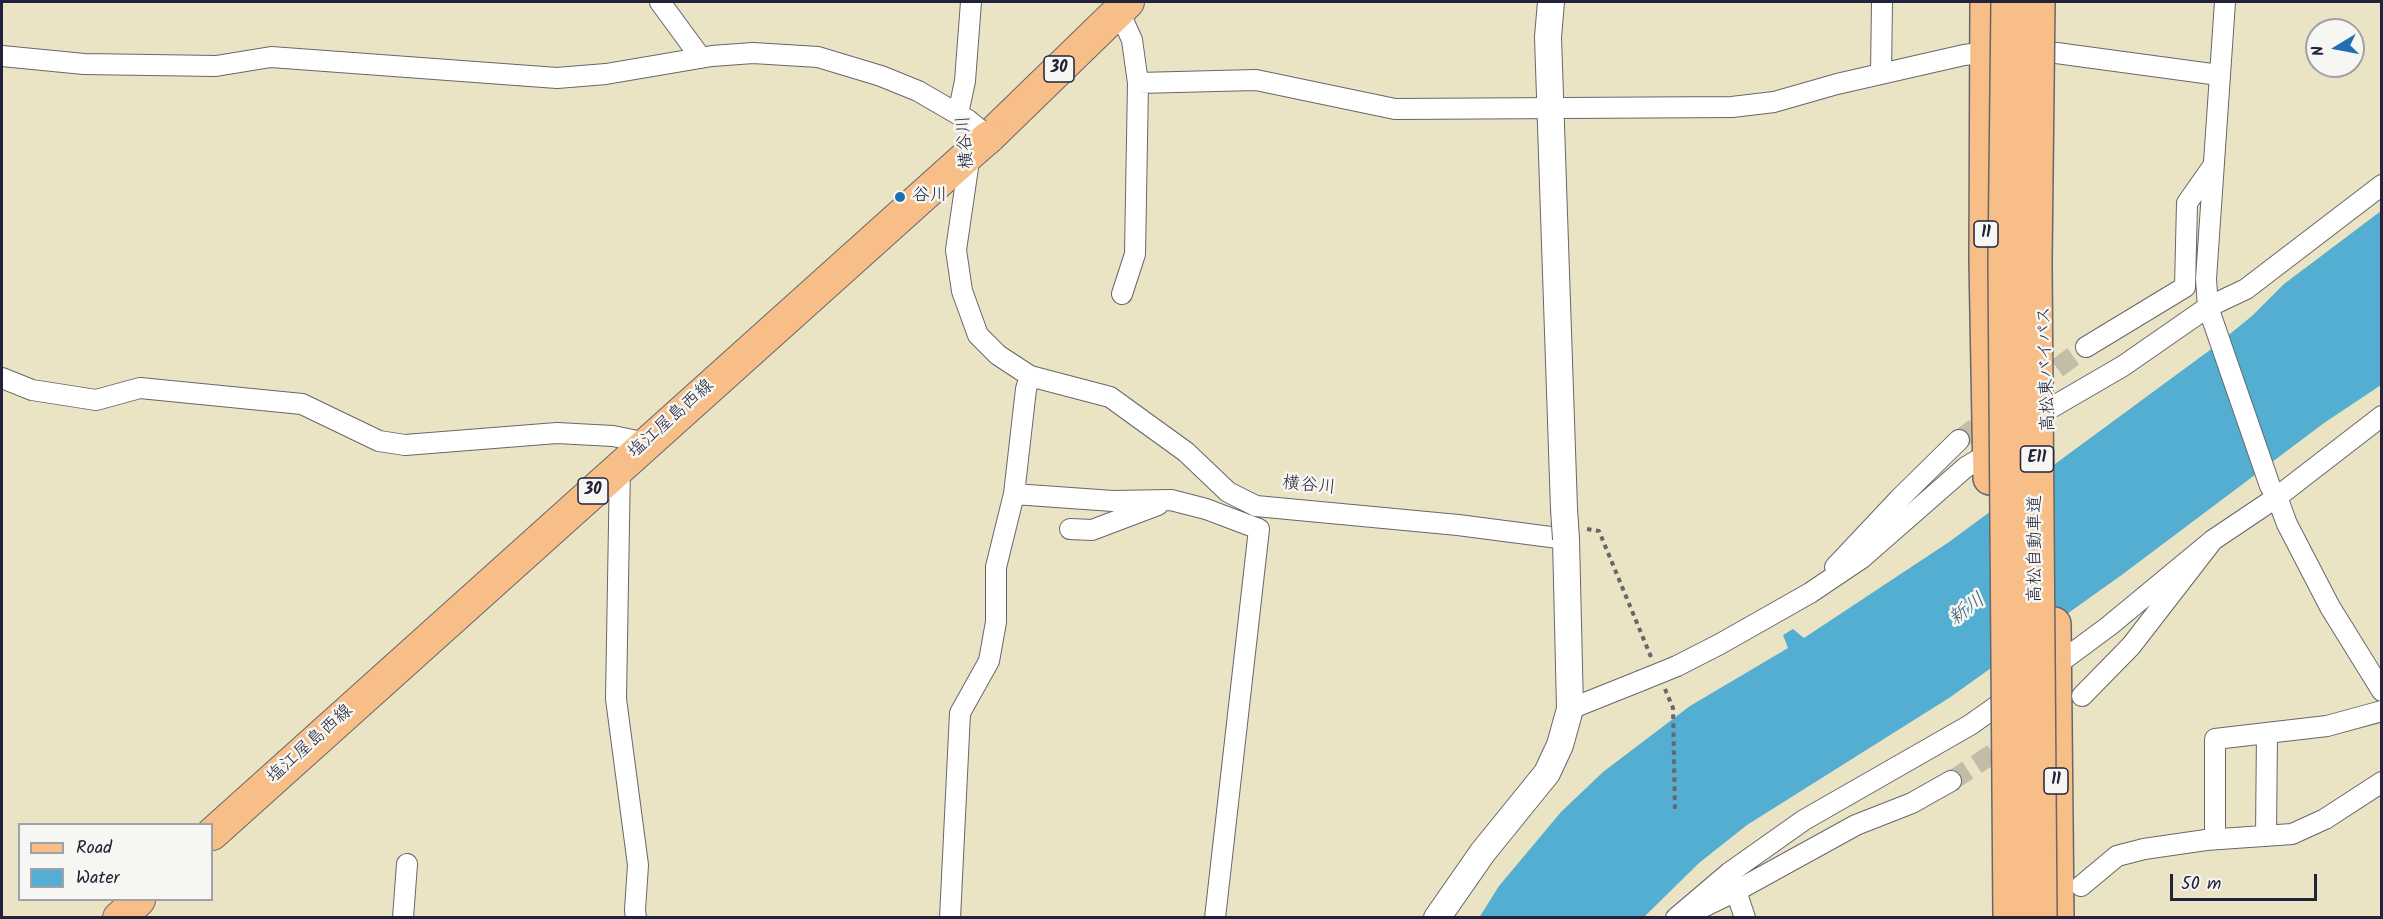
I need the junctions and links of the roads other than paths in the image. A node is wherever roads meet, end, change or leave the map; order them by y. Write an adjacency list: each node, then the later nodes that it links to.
1 (660, 2): 14 (street)
2 (971, 2): 19 (street)
3 (1551, 2): 18 (street)
4 (1882, 2): 15 (street)
5 (1987, 2): 11 (highway, 11)
6 (2008, 2): 66 (highway, 高松自動車道 / E11, bridge)
7 (2038, 2): 67 (highway, 高松自動車道 / E11, bridge)
8 (2051, 2): 12 (highway, 高松東バイパス / 11)
9 (2225, 2): 16 (street)
10 (1124, 6): 17 (street); 19 (main road, 塩江屋島西線 / 30)
11 (1986, 51): 12 (street); 15 (street); 31 (highway, 11)
12 (2049, 52): 16 (street); 28 (highway, 高松東バイパス / 11)
13 (2, 56): 14 (street)
14 (701, 58): 19 (street)
15 (1881, 74): 18 (street)
16 (2219, 75): 20 (street)
17 (1138, 82): 18 (street); 22 (street)
18 (1550, 107): 37 (street)
19 (972, 135): 25 (street); 30 (main road, 塩江屋島西線 / 30)
20 (2213, 166): 23 (street); 24 (street)
21 (2382, 185): 23 (street)
22 (1122, 294)
23 (2210, 314): 28 (street); 33 (street)
24 (2086, 347)
25 (1030, 376): 34 (street); 36 (street)
26 (2, 378): 30 (street)
27 (2382, 416): 33 (street)
28 (2050, 421): 41 (highway, 高松東バイパス / 11)
29 (1959, 440): 40 (street)
30 (647, 443): 32 (main road, 塩江屋島西線 / 30)
31 (1990, 460): 40 (street); 43 (highway, 11)
32 (620, 466): 50 (main road, 塩江屋島西線 / 30); 59 (street)
33 (2274, 491): 39 (street); 42 (street)
34 (1014, 494): 35 (street); 60 (street)
35 (1172, 500): 36 (street); 38 (street); 61 (street)
36 (1256, 506): 37 (street)
37 (1569, 525): 45 (street)
38 (1070, 529)
39 (2213, 540): 41 (street); 44 (street)
40 (1810, 593): 45 (street, bridge)
41 (2054, 656): 43 (street); 68 (highway, 高松東バイパス / 11)
42 (2382, 691)
43 (1993, 693): 63 (street); 65 (highway, 11)
44 (2082, 696)
45 (1570, 709): 62 (street)
46 (2382, 711): 47 (street)
47 (2267, 733): 51 (street); 52 (street)
48 (1951, 781): 55 (street)
49 (2382, 782): 51 (street)
50 (213, 833)
51 (2266, 836): 52 (street)
52 (2215, 839): 54 (street)
53 (407, 864): 58 (street)
54 (2081, 886)
55 (1736, 891): 63 (street); 64 (street)
56 (138, 901): 57 (main road)
57 (119, 918)
58 (403, 918)
59 (636, 918)
60 (950, 918)
61 (1215, 918)
62 (1437, 918)
63 (1678, 918)
64 (1745, 918)
65 (1994, 918)
66 (2010, 918)
67 (2040, 918)
68 (2057, 918)

